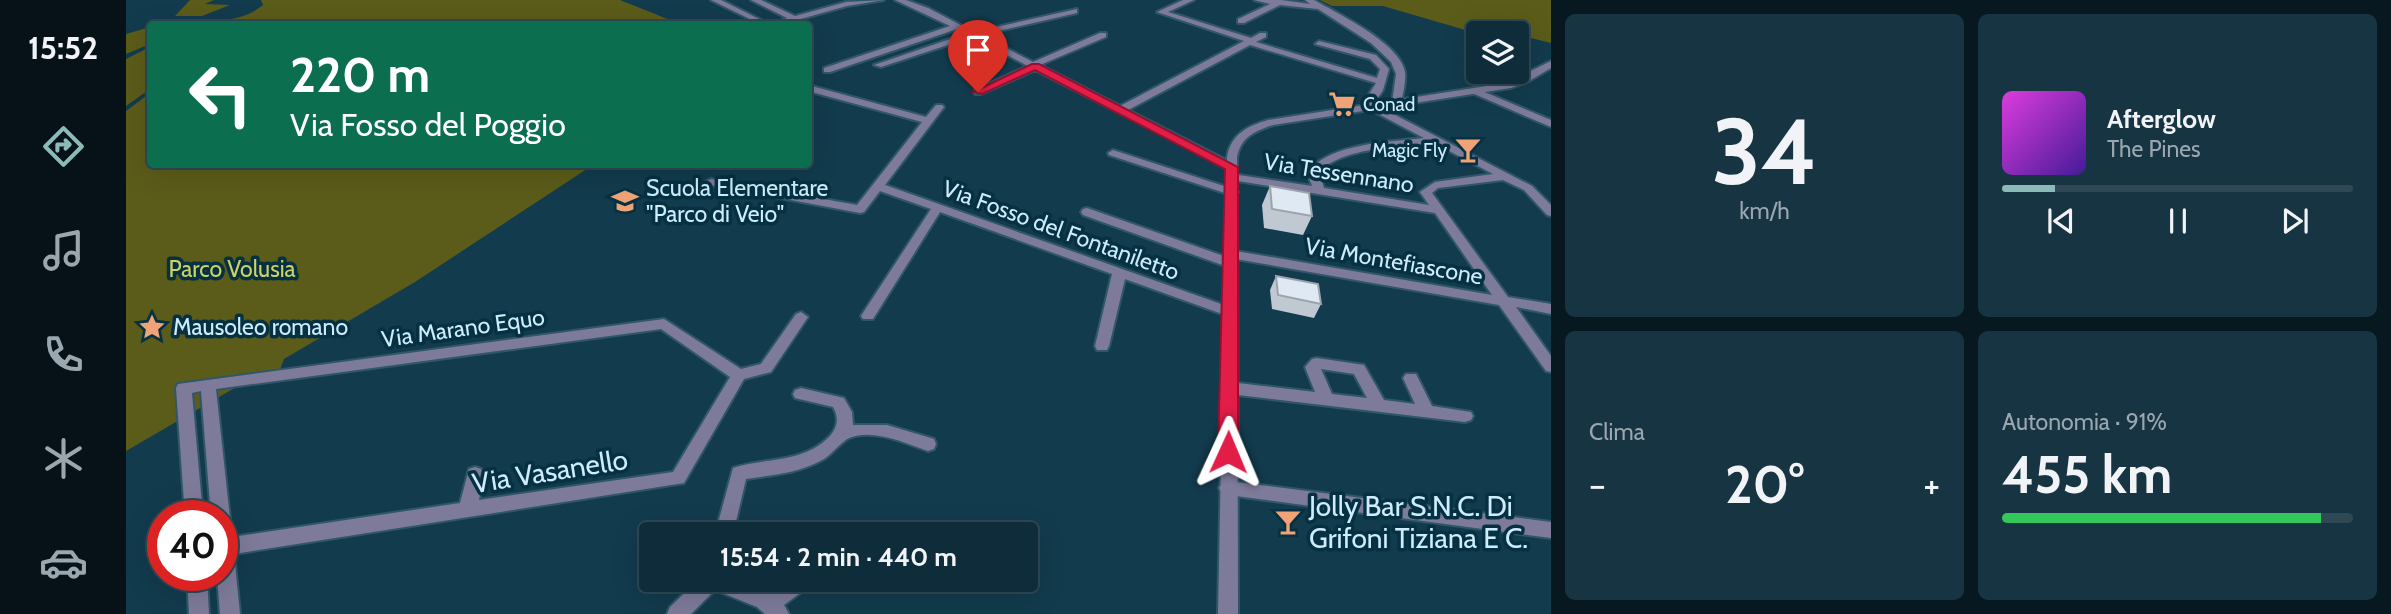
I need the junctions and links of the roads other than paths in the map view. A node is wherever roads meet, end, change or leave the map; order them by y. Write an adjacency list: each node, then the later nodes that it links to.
1 (715, 0): 15 (street)
2 (755, 0): 14 (street)
3 (827, 0): 11 (street)
4 (880, 0): 11 (street)
5 (900, 0): 10 (street)
6 (1190, 0): 22 (street)
7 (1258, 0): 9 (street)
8 (1309, 0): 12 (street)
9 (1280, 2): 12 (street); 17 (street)
10 (926, 5): 18 (street)
11 (840, 6): 14 (street)
12 (1321, 8): 32 (street)
13 (1074, 10): 19 (street)
14 (795, 19): 16 (street)
15 (759, 21)
16 (787, 21)
17 (1241, 21)
18 (956, 27): 19 (street); 27 (street)
19 (973, 35): 25 (street); 26 (street)
20 (1102, 35): 26 (street)
21 (1263, 35): 22 (street)
22 (1250, 41): 28 (street); 35 (street)
23 (1319, 44): 28 (street)
24 (1551, 64): 30 (street)
25 (878, 65)
26 (1034, 66): 31 (street); 35 (street)
27 (827, 70)
28 (1381, 82): 33 (street)
29 (812, 89): 36 (street)
30 (1475, 91): 32 (street); 37 (street)
31 (978, 92)
32 (1397, 103): 33 (street)
33 (1370, 106): 38 (street); 41 (street)
34 (939, 107): 36 (street)
35 (1119, 110): 41 (street)
36 (929, 121): 43 (street)
37 (1551, 124)
38 (1435, 140): 40 (street); 44 (street)
39 (1113, 153): 41 (street)
40 (1506, 176): 46 (street); 48 (street)
41 (1232, 179): 44 (street, Via Tessennano); 49 (street)
42 (711, 182): 43 (street)
43 (878, 186): 45 (street, Via Fosso del Fontaniletto)
44 (1320, 192): 46 (street, Via Tessennano)
45 (937, 207): 50 (street, Via Fosso del Fontaniletto); 54 (street)
46 (1440, 210): 51 (street)
47 (1087, 212): 49 (street, Via Montefiascone)
48 (1551, 212)
49 (1230, 259): 51 (street, Via Montefiascone); 53 (street)
50 (1119, 274): 53 (street, Via Fosso del Fontaniletto); 56 (street)
51 (1504, 302): 52 (street, Via Montefiascone); 57 (street)
52 (1551, 309)
53 (1230, 312): 62 (street)
54 (868, 316)
55 (801, 317): 59 (street)
56 (1102, 346)
57 (1546, 353): 58 (street)
58 (1551, 367)
59 (739, 375): 61 (street, Via Marano Equo); 74 (street, Via Vasanello)
60 (1411, 378): 66 (street)
61 (208, 384): 72 (street, Via Marano Equo); 73 (street)
62 (1230, 388): 64 (street); 71 (street)
63 (801, 394): 68 (street)
64 (1326, 400): 65 (street); 65 (street)
65 (1379, 407): 66 (street)
66 (1427, 412): 67 (street)
67 (1465, 415)
68 (841, 437): 69 (street); 75 (street)
69 (928, 444)
70 (475, 474): 74 (street)
71 (1227, 488): 76 (street); 87 (street)
72 (193, 500)
73 (219, 500)
74 (468, 510): 77 (street, Via Vasanello)
75 (727, 522)
76 (1551, 530)
77 (238, 545)
78 (198, 591): 84 (street)
79 (228, 591): 85 (street)
80 (700, 592): 86 (street)
81 (738, 592): 83 (street)
82 (791, 592): 83 (street)
83 (774, 609)
84 (199, 614)
85 (230, 614)
86 (677, 614)
87 (1228, 614)

